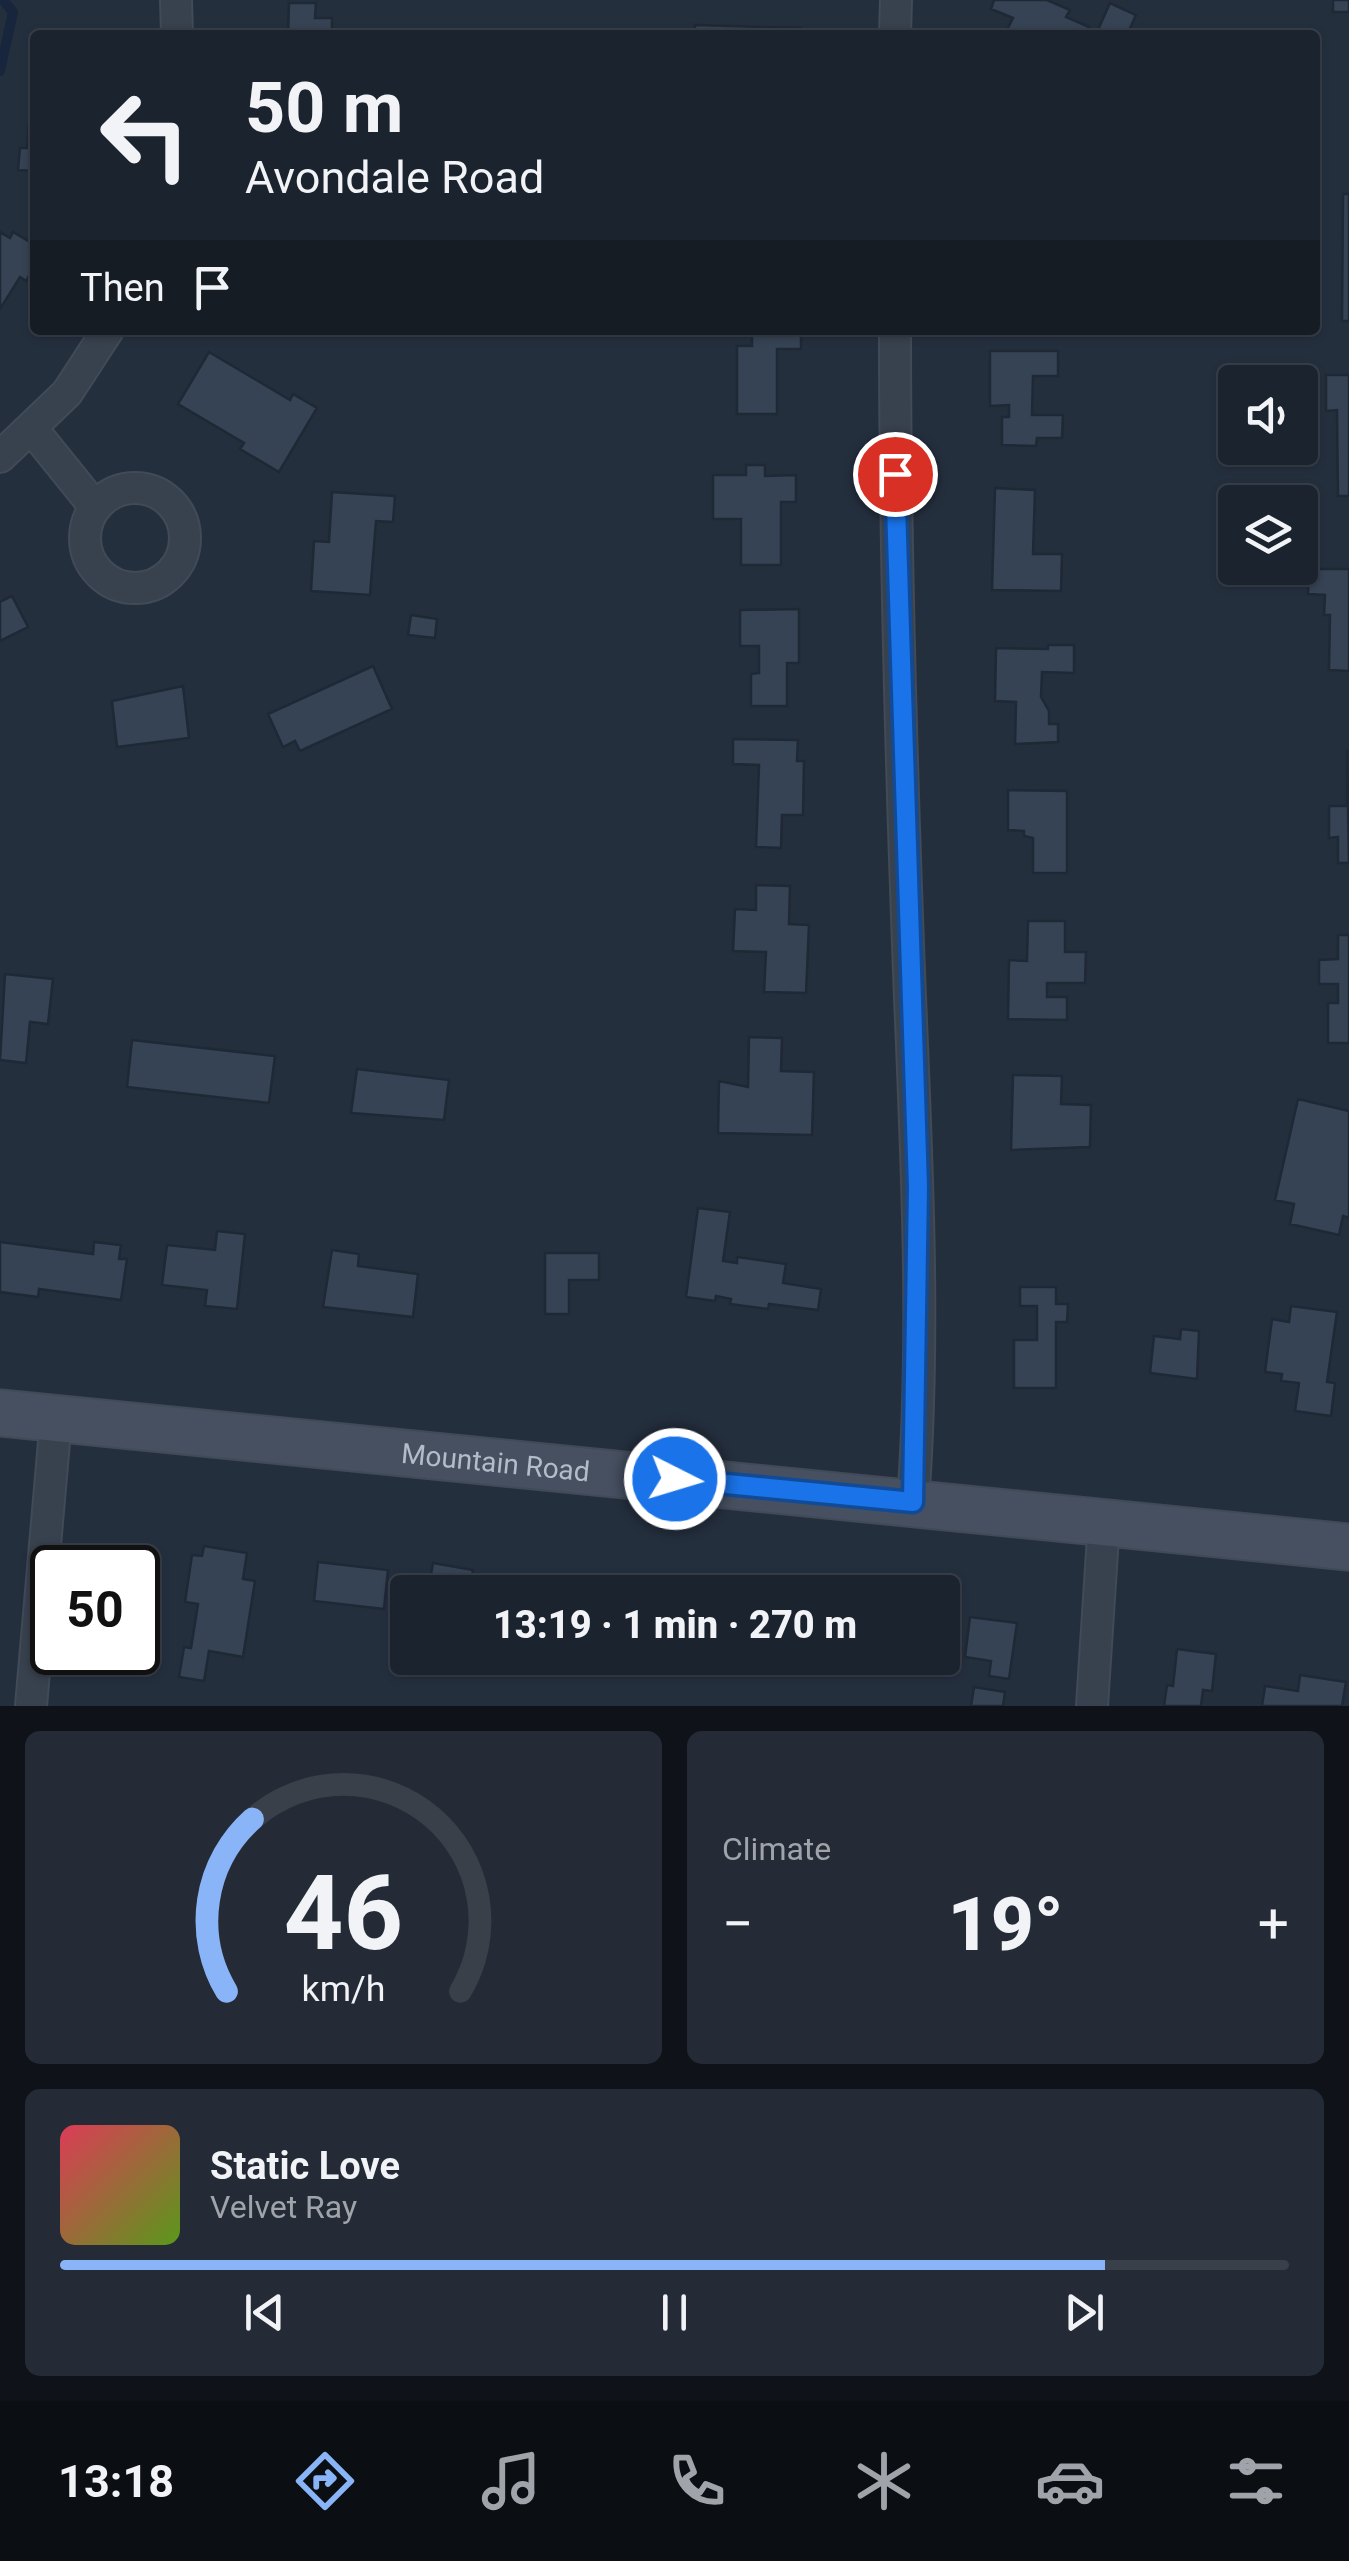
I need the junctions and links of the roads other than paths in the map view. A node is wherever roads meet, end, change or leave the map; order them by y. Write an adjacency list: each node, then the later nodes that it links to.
1 (176, 0): 3 (street)
2 (896, 0): 4 (street)
3 (177, 30)
4 (896, 30)
5 (105, 335): 7 (street)
6 (895, 335): 12 (street)
7 (33, 430): 8 (street); 9 (street)
8 (0, 457)
9 (95, 507)
10 (0, 1413): 11 (main road, Mountain Road)
11 (56, 1419): 12 (main road, Mountain Road); 15 (street)
12 (913, 1502): 13 (main road, Mountain Road)
13 (1104, 1521): 14 (main road, Mountain Road); 16 (street)
14 (1349, 1548)
15 (30, 1706)
16 (1092, 1706)

